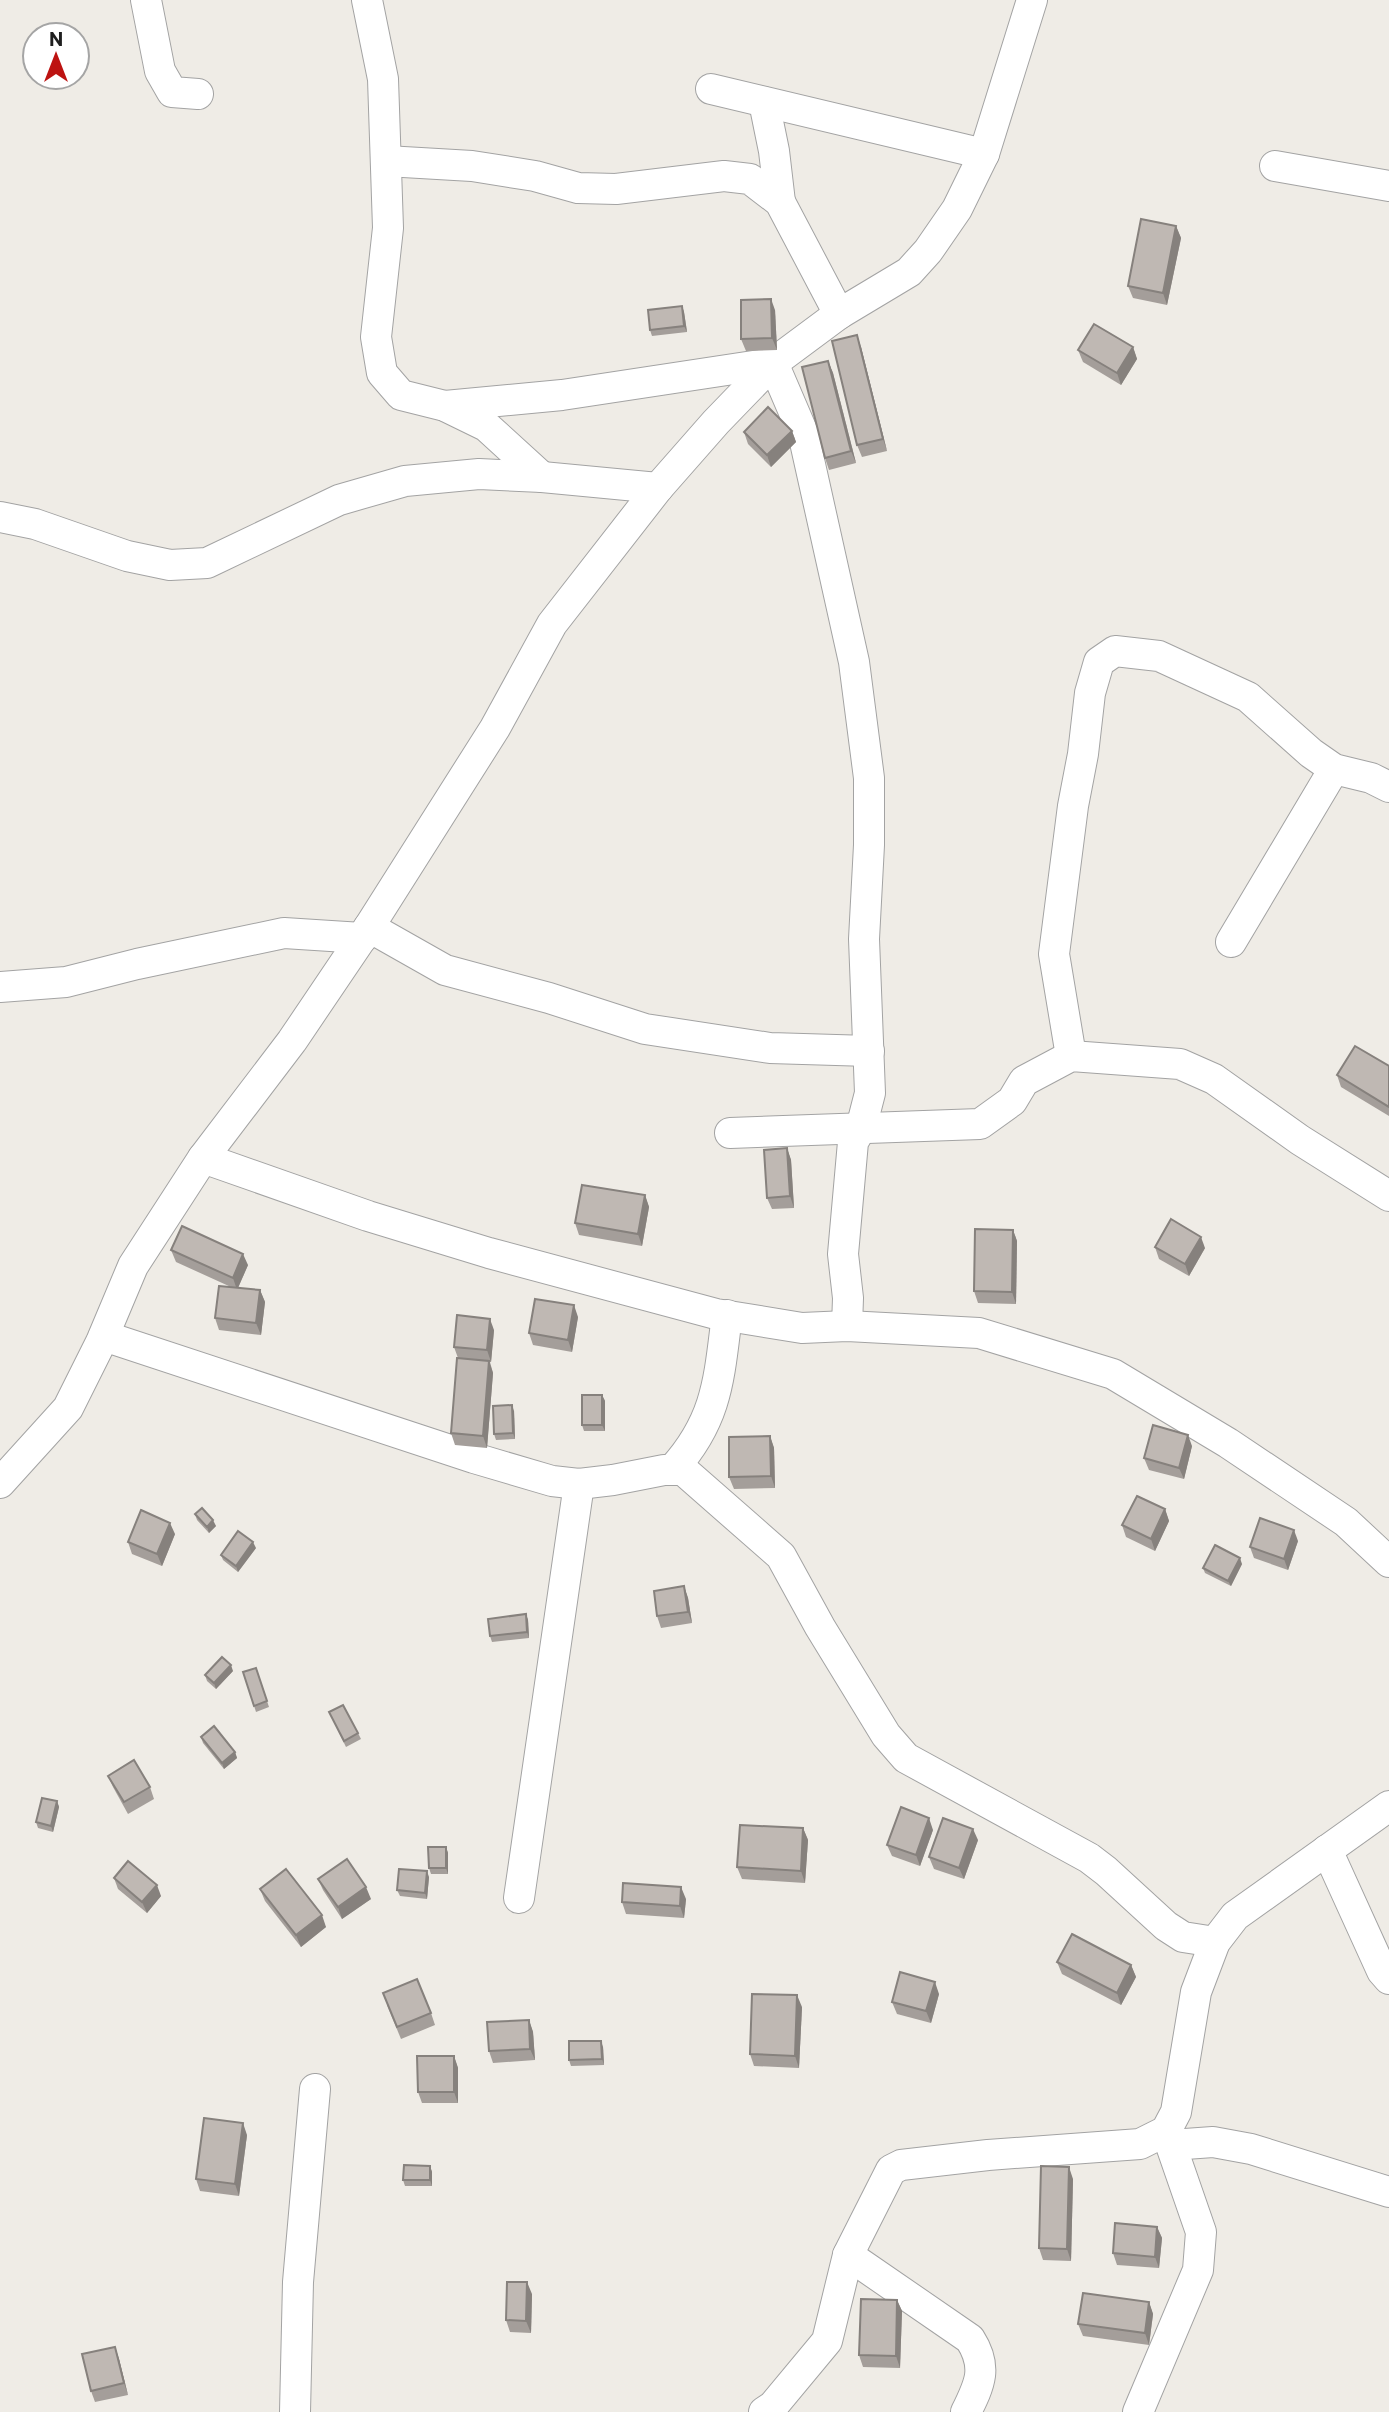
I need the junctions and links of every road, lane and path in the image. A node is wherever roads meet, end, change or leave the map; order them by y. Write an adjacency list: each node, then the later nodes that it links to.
1 (146, 0): 5 (street)
2 (367, 0): 8 (street)
3 (1032, 0): 7 (street)
4 (711, 89): 6 (street)
5 (198, 94)
6 (764, 102): 7 (street); 11 (street)
7 (984, 154): 12 (street)
8 (386, 161): 11 (street); 14 (street)
9 (1275, 166): 10 (street)
10 (1389, 186)
11 (780, 202): 12 (street)
12 (839, 314): 13 (street)
13 (773, 363): 14 (street); 16 (street); 23 (street)
14 (445, 406): 15 (street)
15 (542, 477): 16 (street); 17 (street)
16 (658, 488): 20 (street)
17 (0, 517)
18 (1334, 769): 19 (street); 21 (street); 24 (street)
19 (1389, 787)
20 (366, 933): 22 (street); 23 (street); 27 (street)
21 (1231, 942)
22 (0, 986)
23 (869, 1051): 25 (street)
24 (1071, 1056): 25 (street); 28 (street)
25 (861, 1128): 26 (street); 30 (street)
26 (730, 1133)
27 (202, 1158): 29 (street); 31 (street)
28 (1389, 1196)
29 (727, 1315): 30 (street); 32 (street)
30 (847, 1326): 35 (street)
31 (104, 1336): 33 (street); 34 (street)
32 (673, 1469): 34 (street); 39 (street)
33 (0, 1483)
34 (579, 1484): 38 (street)
35 (1389, 1562)
36 (1389, 1806): 37 (street)
37 (1327, 1850): 39 (street); 40 (street)
38 (519, 1898)
39 (1215, 1942): 42 (street)
40 (1389, 1979)
41 (314, 2089): 45 (street)
42 (1169, 2138): 43 (street); 44 (street); 48 (street)
43 (1389, 2192)
44 (848, 2255): 46 (street); 47 (street)
45 (295, 2412)
46 (764, 2412)
47 (966, 2412)
48 (1138, 2412)

